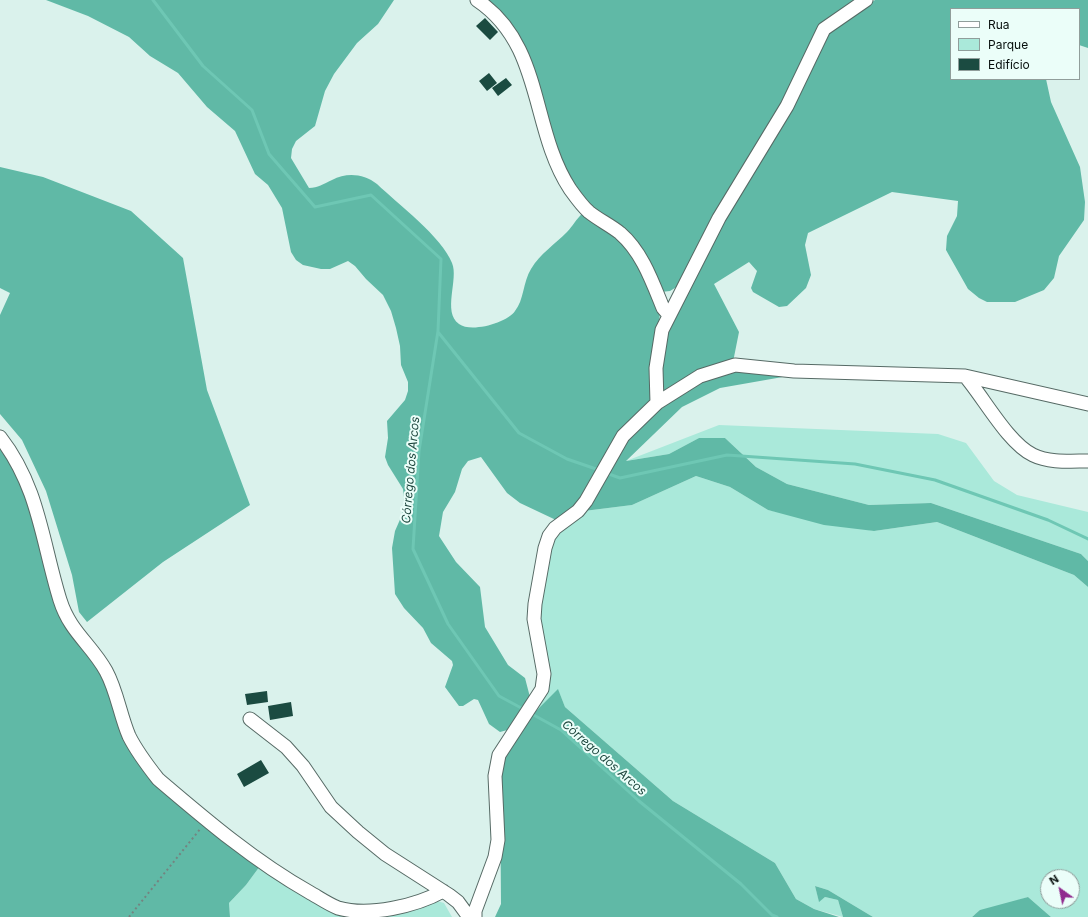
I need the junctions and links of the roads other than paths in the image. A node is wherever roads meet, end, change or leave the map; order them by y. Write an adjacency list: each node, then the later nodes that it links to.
1 (477, 0): 3 (street)
2 (866, 0): 3 (street)
3 (669, 315): 5 (street)
4 (965, 376): 5 (street); 6 (street); 8 (street)
5 (657, 403): 12 (street)
6 (1088, 404)
7 (0, 437): 10 (street)
8 (1088, 461)
9 (250, 719): 10 (street)
10 (443, 891): 11 (street)
11 (469, 917)
12 (475, 917)

